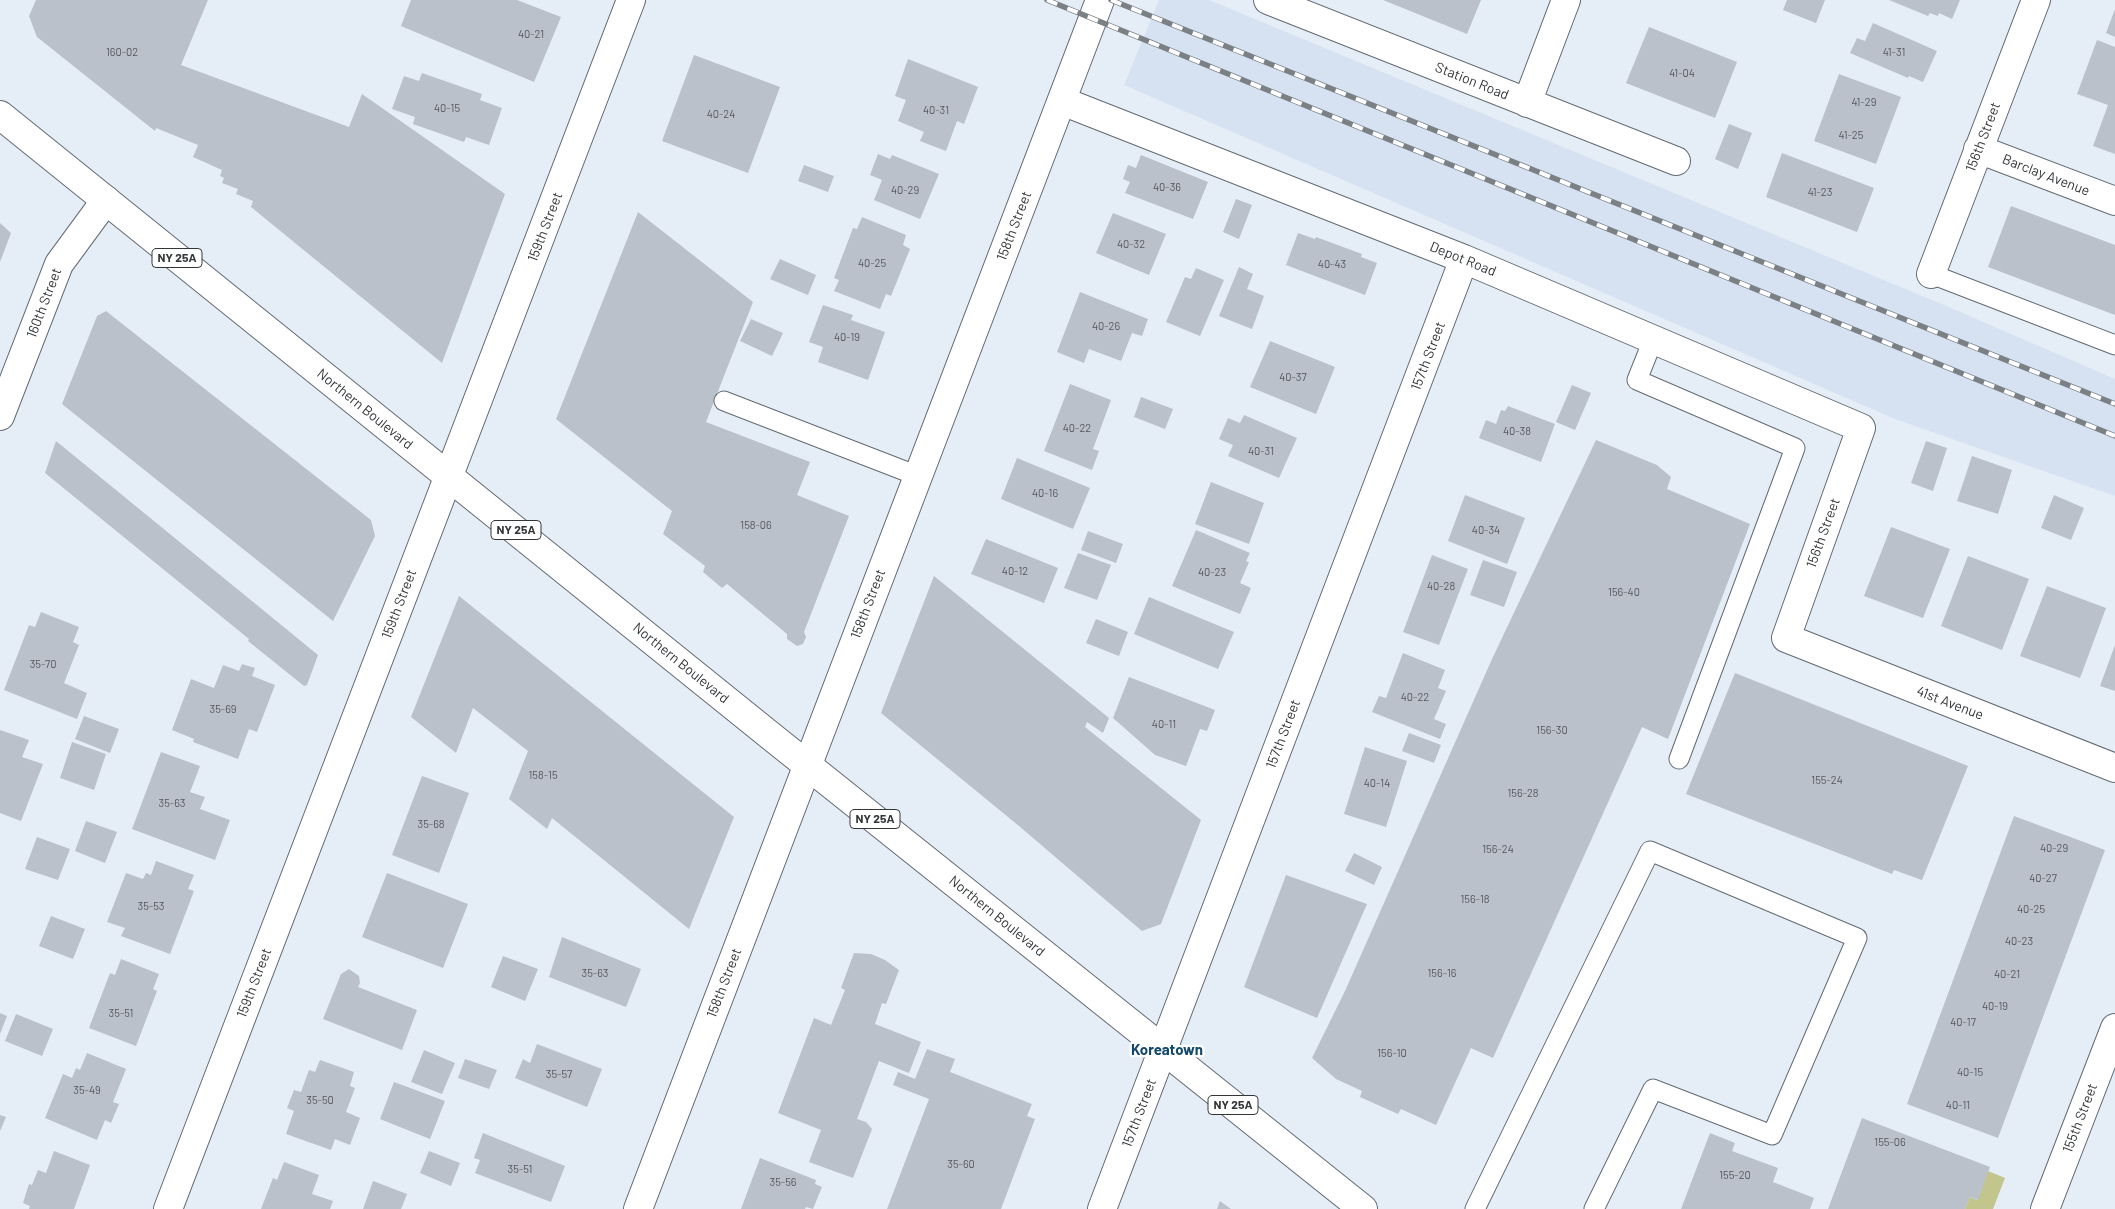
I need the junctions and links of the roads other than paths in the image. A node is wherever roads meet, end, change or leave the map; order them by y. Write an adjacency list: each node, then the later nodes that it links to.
1 (631, 0): 20 (street, 159th Street)
2 (1100, 0): 6 (street, 158th Street)
3 (1268, 0): 7 (street, Station Road)
4 (1566, 0): 7 (street)
5 (2036, 0): 9 (street, 156th Street)
6 (1062, 101): 13 (street, Depot Road); 21 (street, 158th Street)
7 (1526, 103): 10 (street, Station Road)
8 (0, 115): 11 (street, Northern Boulevard / NY 25A)
9 (1978, 149): 12 (street, Barclay Avenue); 14 (street, 156th Street)
10 (1676, 162)
11 (106, 200): 18 (street, 160th Street); 20 (street, Northern Boulevard / NY 25A)
12 (2115, 201)
13 (1464, 259): 15 (street, Depot Road); 27 (street, 157th Street)
14 (1931, 274): 16 (lane)
15 (1654, 340): 19 (street, Depot Road); 23 (lane)
16 (2115, 345)
17 (724, 401): 21 (lane)
18 (0, 416)
19 (1861, 428): 22 (street, 156th Street)
20 (449, 476): 24 (street, Northern Boulevard / NY 25A); 28 (street, 159th Street)
21 (918, 476): 24 (street, 158th Street)
22 (1786, 638): 25 (street, 41st Avenue)
23 (1679, 759)
24 (808, 766): 27 (street, Northern Boulevard / NY 25A); 29 (street, 158th Street)
25 (2115, 768)
26 (2115, 1028): 34 (street, 155th Street)
27 (1163, 1050): 30 (street, 157th Street); 31 (street, Northern Boulevard / NY 25A)
28 (168, 1209)
29 (638, 1209)
30 (1102, 1209)
31 (1363, 1209)
32 (1475, 1209): 33 (lane)
33 (1594, 1209)
34 (2045, 1209)

